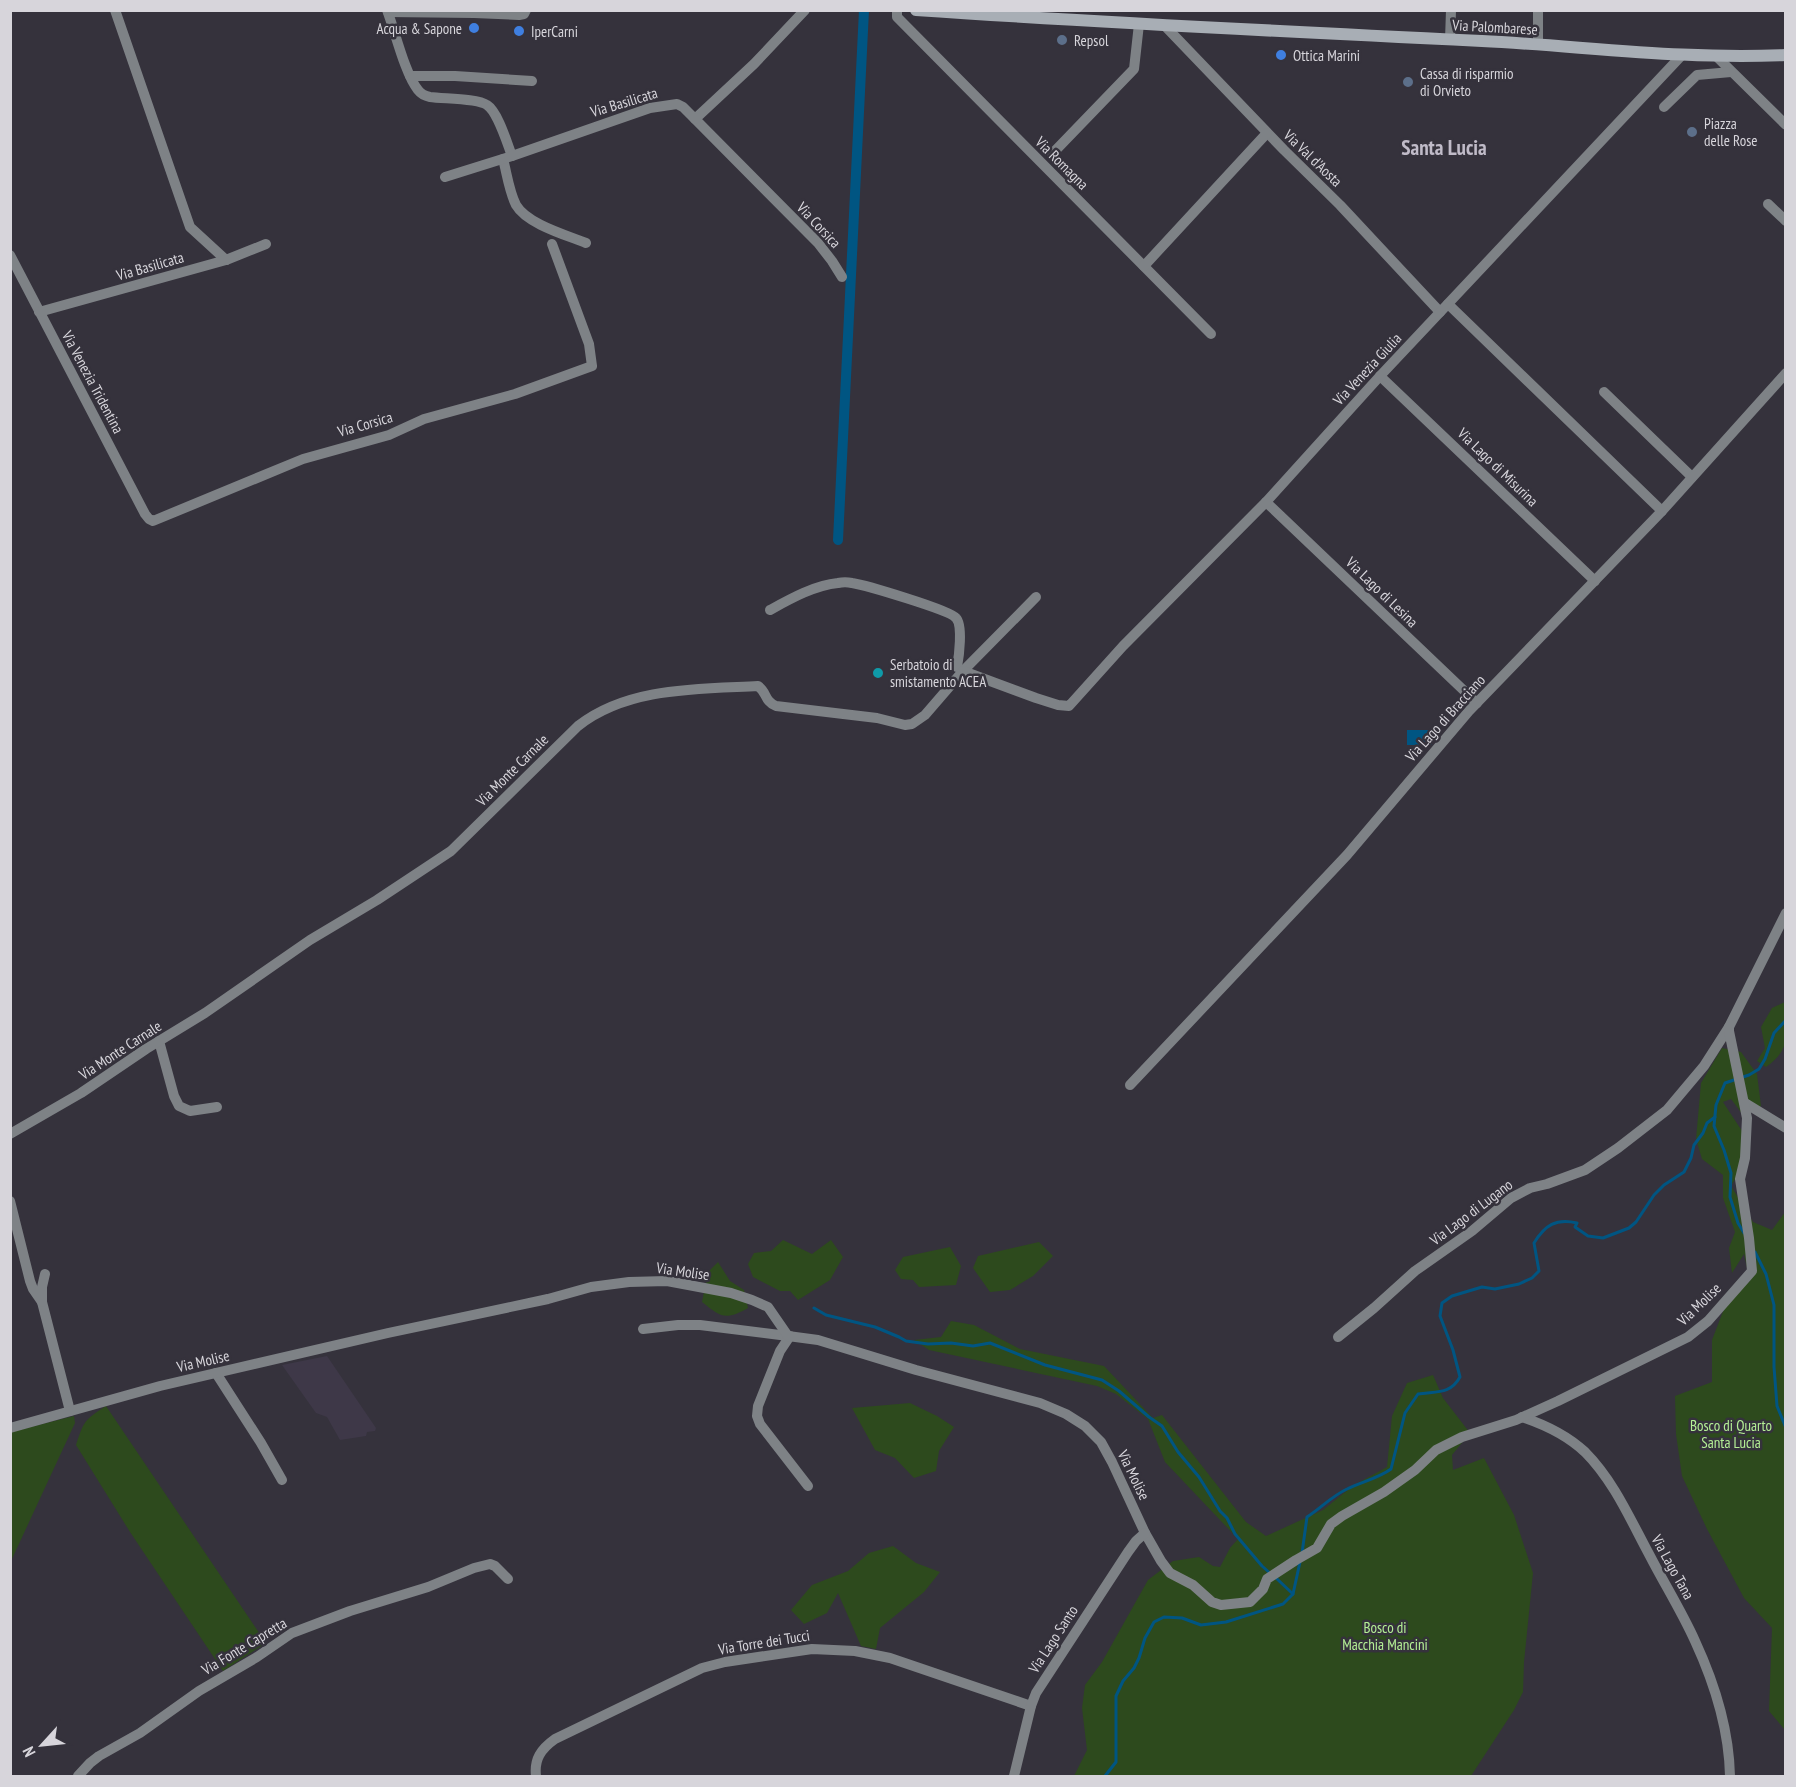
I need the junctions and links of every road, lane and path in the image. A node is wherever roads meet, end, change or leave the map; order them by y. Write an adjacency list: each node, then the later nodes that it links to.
1 (115, 10): 32 (street)
2 (526, 10): 8 (street)
3 (805, 10): 20 (street)
4 (897, 10): 33 (street, Via Romagna)
5 (916, 10): 9 (main road, Via Palombarese)
6 (1451, 10): 11 (street)
7 (1538, 10): 12 (street)
8 (387, 11): 17 (street)
9 (1138, 24): 10 (main road, Via Palombarese); 23 (street)
10 (1165, 26): 11 (main road, Via Palombarese); 22 (street, Via Val d'Aosta)
11 (1450, 40): 12 (main road, Via Palombarese)
12 (1538, 44): 13 (main road, Via Palombarese)
13 (1682, 55): 15 (main road, Via Palombarese); 35 (street, Via Venezia Giulia)
14 (1785, 55): 15 (main road, Via Palombarese)
15 (1716, 56): 16 (street)
16 (1731, 72): 19 (street); 21 (street)
17 (410, 76): 18 (street); 24 (street)
18 (532, 81)
19 (1664, 107)
20 (695, 119): 24 (street, Via Basilicata); 34 (street, Via Corsica)
21 (1785, 125)
22 (1267, 133): 33 (street); 35 (street, Via Val d'Aosta)
23 (1052, 154)
24 (507, 158): 25 (street, Via Basilicata); 28 (street)
25 (444, 177)
26 (1768, 204): 27 (street)
27 (1785, 221)
28 (586, 243)
29 (266, 244): 32 (street, Via Basilicata)
30 (552, 244): 44 (street, Via Corsica)
31 (10, 255): 36 (street, Via Venezia Tridentina)
32 (226, 260): 36 (street, Via Basilicata)
33 (1143, 266): 37 (street, Via Romagna)
34 (842, 277)
35 (1444, 308): 39 (street, Via Venezia Giulia); 43 (street, Via Val d'Aosta)
36 (39, 312): 44 (street, Via Venezia Tridentina)
37 (1211, 334)
38 (1785, 373): 41 (street, Via Lago di Bracciano)
39 (1380, 376): 42 (street, Via Venezia Giulia); 45 (street, Via Lago di Misurina)
40 (1604, 392): 41 (street)
41 (1692, 477): 43 (street, Via Lago di Bracciano)
42 (1266, 502): 48 (street, Via Venezia Giulia); 49 (street, Via Lago di Lesina)
43 (1662, 511): 45 (street, Via Lago di Bracciano)
44 (151, 521)
45 (1595, 580): 49 (street, Via Lago di Bracciano)
46 (1036, 597): 48 (street)
47 (770, 610): 48 (street)
48 (960, 669): 52 (street, Via Monte Carnale)
49 (1477, 703): 53 (street, Via Lago di Bracciano)
50 (1785, 913): 51 (street)
51 (1729, 1027): 54 (street, Via Molise); 63 (street, Via Lago di Lugano)
52 (159, 1041): 55 (street); 57 (street, Via Monte Carnale)
53 (1130, 1085)
54 (1745, 1103): 56 (street); 66 (street, Via Molise)
55 (217, 1107)
56 (1785, 1128)
57 (10, 1134)
58 (10, 1201): 60 (street)
59 (45, 1274): 60 (street)
60 (42, 1302): 65 (street)
61 (643, 1329): 62 (street)
62 (789, 1336): 64 (street, Via Molise); 69 (street); 70 (street, Via Molise)
63 (1338, 1337)
64 (216, 1373): 65 (street, Via Molise); 68 (street)
65 (70, 1411): 67 (street, Via Molise)
66 (1522, 1417): 70 (street, Via Molise); 76 (street, Via Lago Tana)
67 (10, 1428)
68 (282, 1480)
69 (808, 1486)
70 (1145, 1533): 72 (street, Via Lago Santo)
71 (508, 1579): 73 (street, Via Fonte Capretta)
72 (1031, 1706): 74 (street, Via Torre dei Tucci); 75 (street, Via Lago Santo)
73 (78, 1776)
74 (536, 1776)
75 (1014, 1776)
76 (1730, 1776)

